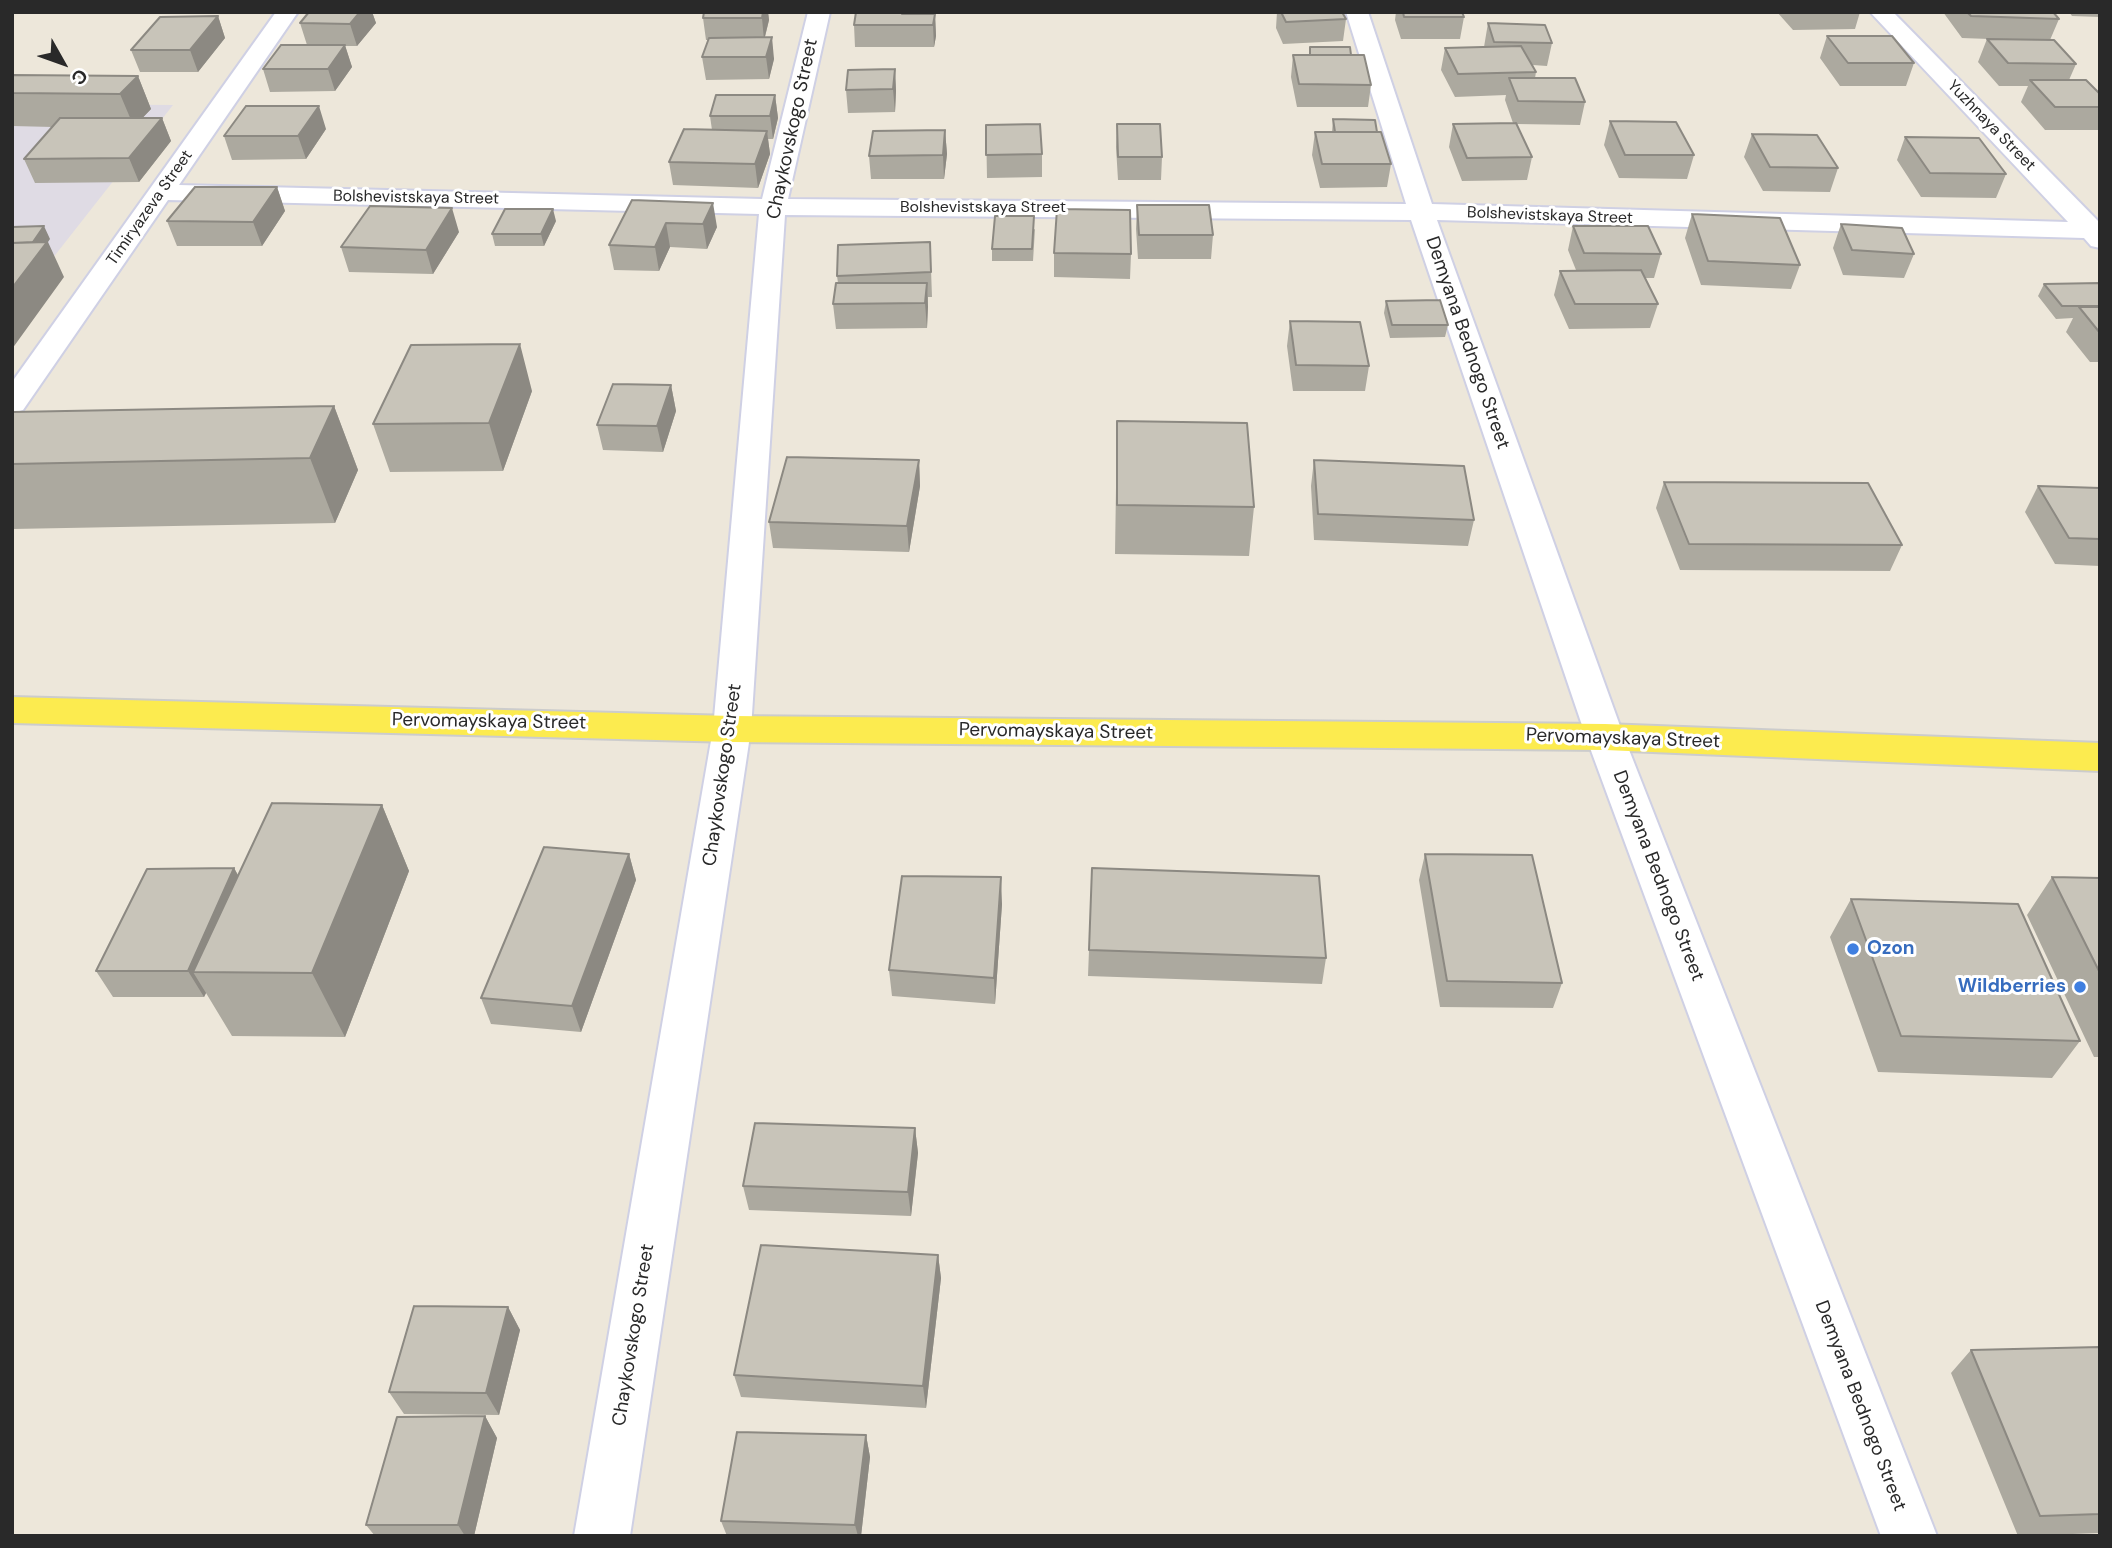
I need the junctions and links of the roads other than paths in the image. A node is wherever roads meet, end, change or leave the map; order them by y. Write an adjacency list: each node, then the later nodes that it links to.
1 (288, 12): 5 (street, Timiryazeva Street)
2 (819, 12): 6 (street, Chaykovskogo Street)
3 (1357, 12): 7 (street, Demyana Bednogo Street)
4 (1881, 12): 8 (street, Yuzhnaya Street)
5 (160, 192): 6 (street, Bolshevistskaya Street); 9 (street, Timiryazeva Street)
6 (773, 206): 7 (street, Bolshevistskaya Street); 11 (street, Chaykovskogo Street)
7 (1421, 212): 8 (street, Bolshevistskaya Street); 12 (street, Demyana Bednogo Street)
8 (2097, 234)
9 (12, 404)
10 (12, 710): 11 (main road, Pervomayskaya Street)
11 (732, 729): 12 (main road, Pervomayskaya Street); 14 (street, Chaykovskogo Street)
12 (1605, 737): 13 (main road, Pervomayskaya Street); 15 (street, Demyana Bednogo Street)
13 (2100, 757)
14 (602, 1536)
15 (1909, 1536)

